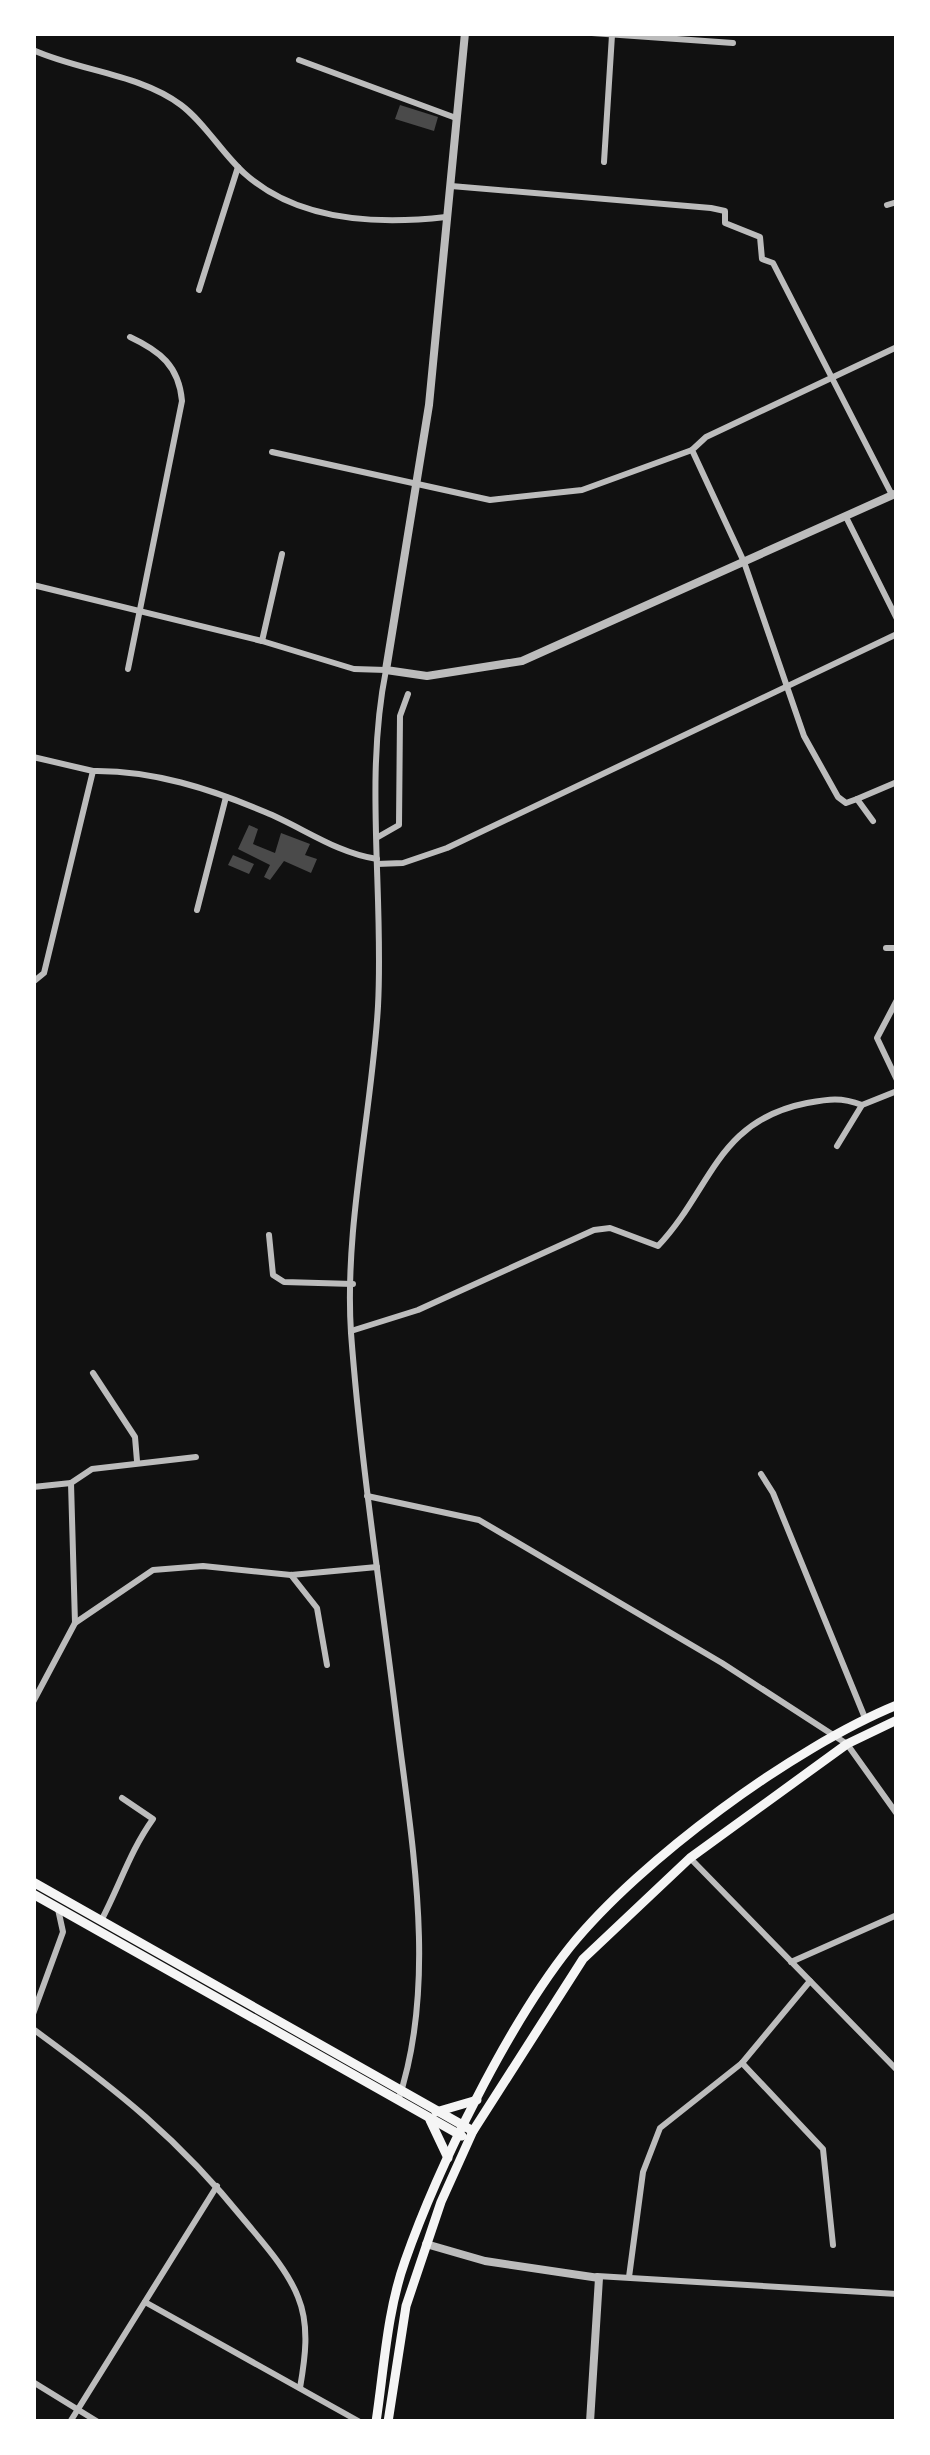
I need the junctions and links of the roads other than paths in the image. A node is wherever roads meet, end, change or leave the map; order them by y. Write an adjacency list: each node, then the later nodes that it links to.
1 (465, 33): 7 (street)
2 (592, 33): 3 (street)
3 (612, 35): 4 (street); 8 (street)
4 (733, 43)
5 (33, 50): 9 (street)
6 (299, 60): 7 (street)
7 (457, 118): 10 (street)
8 (604, 162)
9 (238, 167): 13 (street); 14 (street)
10 (451, 186): 13 (street); 17 (street)
11 (897, 202): 12 (street)
12 (887, 206)
13 (446, 218): 20 (street)
14 (200, 290)
15 (130, 337): 26 (street)
16 (897, 347): 17 (street)
17 (831, 377): 18 (street); 21 (street)
18 (692, 450): 20 (street); 24 (street)
19 (272, 452): 20 (street)
20 (414, 483): 31 (street)
21 (895, 494): 22 (street)
22 (846, 517): 24 (street); 27 (street)
23 (282, 554): 29 (street)
24 (744, 562): 31 (street); 32 (street)
25 (33, 585): 26 (street)
26 (140, 612): 29 (street); 30 (street)
27 (897, 619)
28 (897, 634): 32 (street)
29 (262, 640): 31 (street)
30 (128, 669)
31 (386, 670): 40 (street)
32 (788, 686): 38 (street); 41 (street)
33 (408, 694): 40 (street)
34 (33, 758): 35 (street)
35 (93, 771): 37 (street); 45 (street)
36 (897, 782): 38 (street)
37 (226, 797): 41 (street); 42 (street)
38 (857, 799): 39 (street)
39 (873, 821)
40 (378, 837): 41 (street)
41 (377, 862): 52 (street)
42 (197, 910)
43 (886, 948): 44 (street)
44 (897, 948)
45 (33, 982)
46 (897, 1000): 47 (street)
47 (897, 1079)
48 (897, 1091): 49 (street)
49 (862, 1105): 50 (street); 53 (street)
50 (837, 1146)
51 (269, 1235): 52 (street)
52 (353, 1284): 53 (street)
53 (351, 1331): 60 (street)
54 (93, 1372): 56 (street)
55 (196, 1457): 56 (street)
56 (136, 1461): 58 (street)
57 (760, 1474): 67 (street)
58 (71, 1483): 59 (street); 63 (street)
59 (33, 1487)
60 (368, 1496): 61 (street); 69 (street)
61 (377, 1567): 62 (street); 85 (street)
62 (291, 1575): 63 (street); 64 (street)
63 (75, 1623): 65 (street)
64 (327, 1665)
65 (33, 1702)
66 (897, 1705): 67 (main road)
67 (865, 1718): 69 (main road)
68 (897, 1720): 70 (main road)
69 (832, 1734): 70 (street); 86 (main road)
70 (847, 1744): 72 (street); 73 (main road)
71 (122, 1798): 78 (street)
72 (897, 1814)
73 (691, 1858): 79 (street); 88 (main road)
74 (33, 1882): 78 (main road)
75 (33, 1894): 76 (main road)
76 (58, 1908): 81 (street); 85 (main road)
77 (897, 1915): 79 (street)
78 (101, 1922): 85 (main road)
79 (791, 1962): 80 (street)
80 (810, 1981): 83 (street); 84 (street)
81 (33, 2014)
82 (33, 2029): 90 (street)
83 (742, 2063): 92 (street); 94 (street)
84 (897, 2070)
85 (400, 2096): 87 (main road)
86 (481, 2097): 87 (main road); 88 (main road)
87 (433, 2116): 88 (main road); 89 (main road)
88 (466, 2133): 89 (main road); 91 (main road)
89 (448, 2158): 103 (main road)
90 (218, 2186): 96 (street); 98 (street)
91 (426, 2245): 93 (street); 104 (main road)
92 (833, 2245)
93 (597, 2276): 94 (street); 105 (street)
94 (629, 2277): 95 (street)
95 (897, 2294)
96 (145, 2302): 98 (street); 99 (street)
97 (33, 2382): 99 (street)
98 (300, 2388): 102 (street)
99 (78, 2410): 100 (street); 101 (street)
100 (70, 2422)
101 (98, 2422)
102 (360, 2422)
103 (376, 2422)
104 (388, 2422)
105 (590, 2422)

